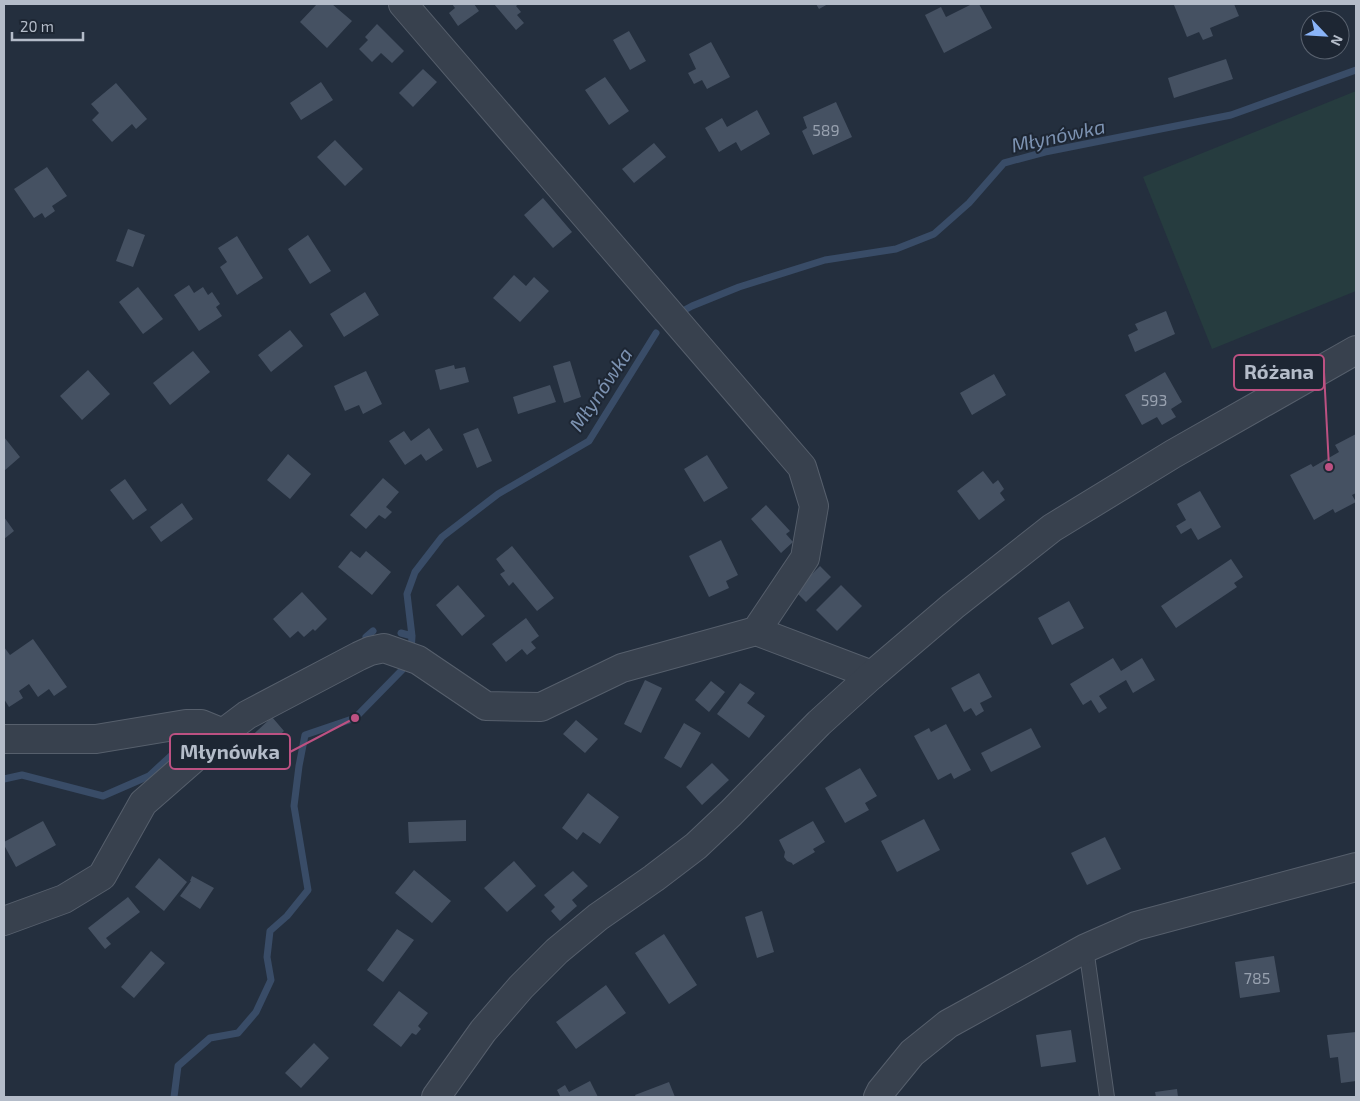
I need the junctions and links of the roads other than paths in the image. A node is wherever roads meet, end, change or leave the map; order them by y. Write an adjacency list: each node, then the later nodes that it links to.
1 (403, 4): 3 (street)
2 (1356, 350): 4 (street)
3 (756, 631): 4 (street); 5 (street)
4 (872, 675): 10 (street)
5 (223, 733): 6 (street); 8 (street)
6 (4, 740)
7 (1356, 867): 9 (street)
8 (4, 921)
9 (1086, 948): 11 (street); 12 (lane)
10 (436, 1097)
11 (878, 1097)
12 (1108, 1097)

